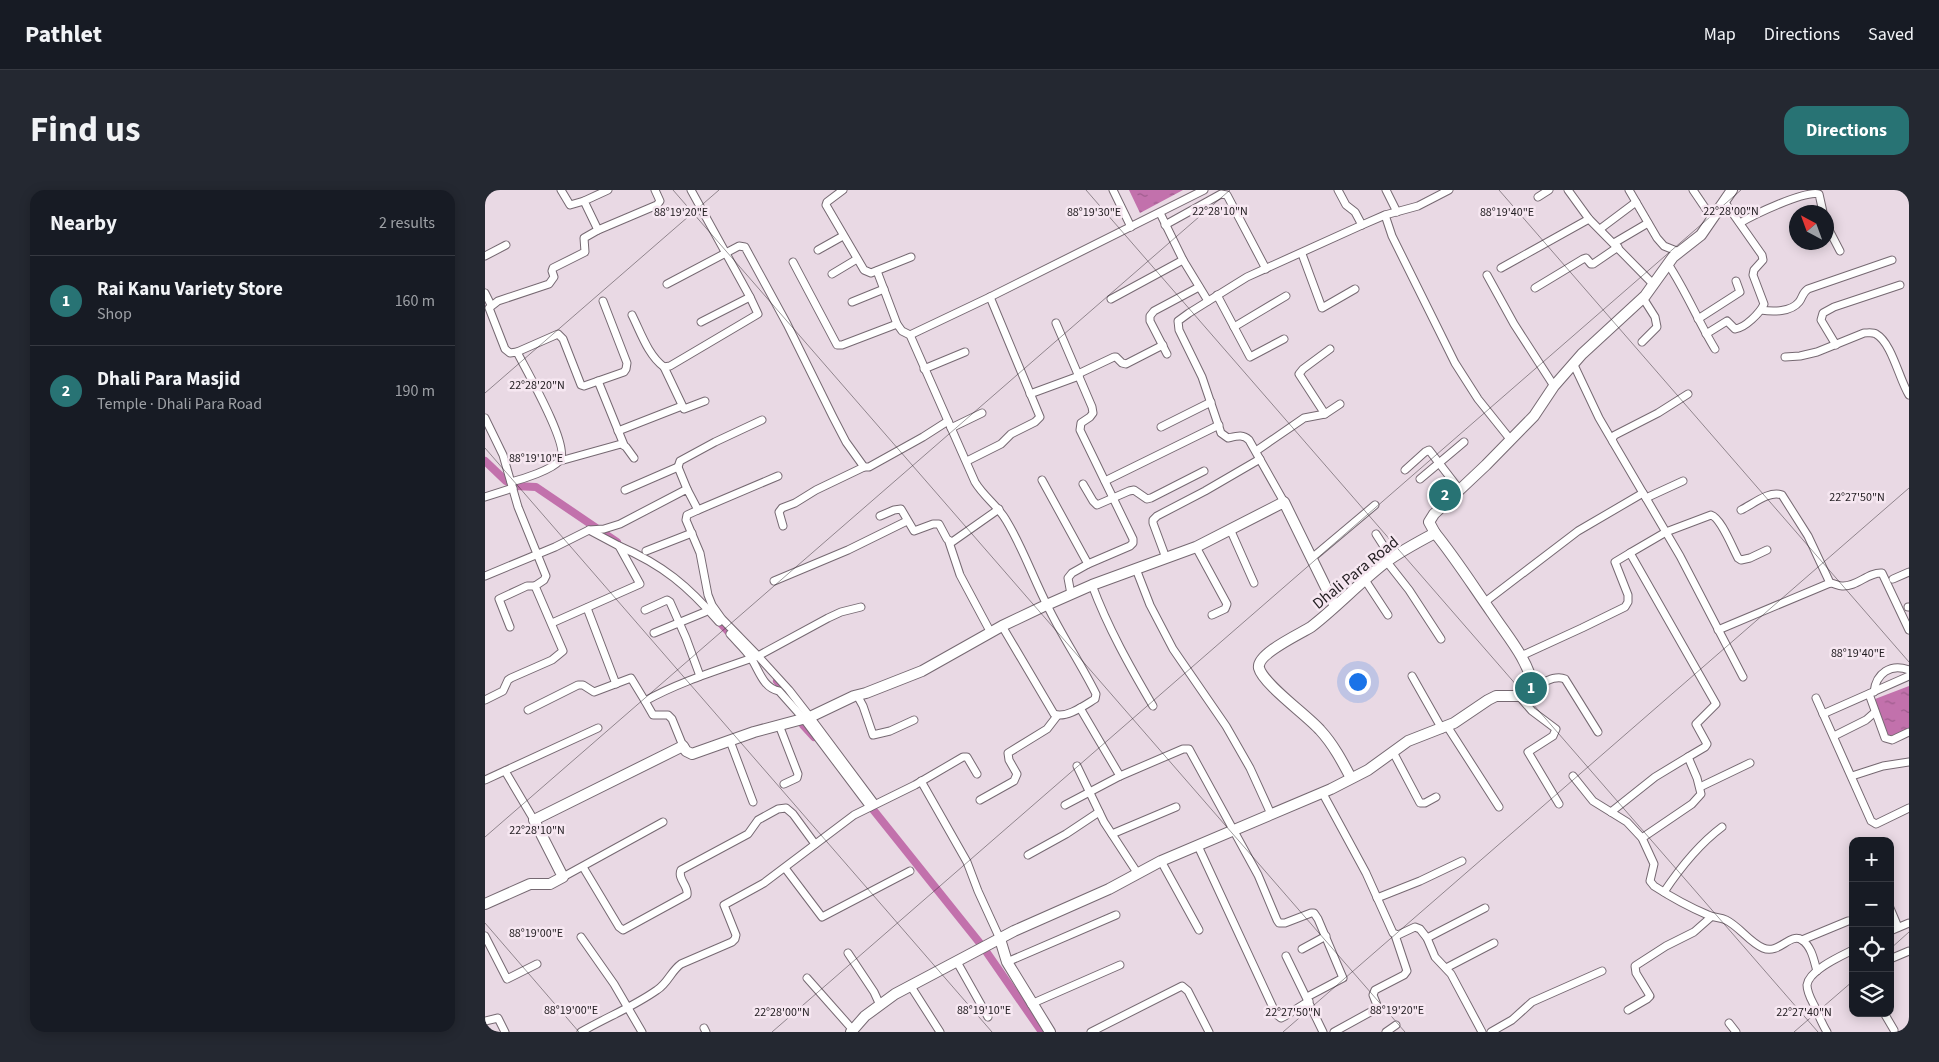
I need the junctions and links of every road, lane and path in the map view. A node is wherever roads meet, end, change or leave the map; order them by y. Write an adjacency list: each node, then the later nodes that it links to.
1 (561, 190): 17 (street)
2 (608, 190): 17 (street)
3 (655, 190): 31 (street)
4 (691, 190): 40 (street)
5 (843, 190): 33 (street)
6 (1113, 190): 30 (street)
7 (1204, 190): 21 (street)
8 (1338, 190): 29 (street)
9 (1386, 190): 22 (street)
10 (1549, 190): 16 (street)
11 (1568, 190): 25 (street)
12 (1629, 190): 18 (street)
13 (1693, 190): 24 (street)
14 (1731, 190): 19 (street)
15 (1445, 191): 22 (street)
16 (1538, 197)
17 (584, 201): 31 (street)
18 (1636, 202): 26 (street); 32 (street)
19 (1723, 202): 24 (street); 27 (street)
20 (1821, 205): 27 (street)
21 (1160, 212): 28 (street); 30 (street)
22 (1397, 212): 23 (street)
23 (1385, 215): 29 (street); 113 (street)
24 (1712, 218): 39 (street)
25 (1589, 219): 32 (street); 49 (street)
26 (1648, 223): 36 (street); 39 (street)
27 (1739, 223): 73 (street)
28 (1165, 225): 45 (street); 50 (street)
29 (1363, 225): 41 (street)
30 (1131, 227): 66 (street)
31 (598, 230): 72 (street)
32 (1600, 230): 36 (street)
33 (843, 236): 37 (street); 44 (street)
34 (1834, 239): 38 (street)
35 (506, 245): 42 (street)
36 (1616, 245): 56 (street); 59 (street)
37 (818, 250)
38 (1840, 251)
39 (1679, 252): 48 (street)
40 (725, 253): 55 (street); 65 (street); 124 (street)
41 (1302, 254): 50 (street); 61 (street)
42 (485, 256)
43 (911, 257): 51 (street)
44 (857, 259): 51 (street); 52 (street)
45 (1183, 260): 58 (street); 68 (street)
46 (1892, 260): 73 (street)
47 (793, 262): 78 (street)
48 (1667, 264): 56 (street); 75 (street)
49 (1501, 268)
50 (1266, 269): 63 (street)
51 (877, 271): 60 (street)
52 (832, 274)
53 (1487, 275): 97 (street)
54 (1736, 281): 75 (street)
55 (667, 284)
56 (1654, 285): 67 (street)
57 (1900, 285): 84 (street)
58 (1199, 287): 70 (street); 85 (street)
59 (1535, 288)
60 (884, 289): 71 (street); 78 (street)
61 (1355, 289)
62 (485, 293): 72 (street)
63 (1217, 295): 70 (street); 79 (street)
64 (1286, 296): 79 (street)
65 (751, 297): 76 (street); 93 (street)
66 (990, 297): 81 (street); 98 (street)
67 (1643, 298): 83 (street); 92 (street)
68 (1111, 299)
69 (603, 301): 96 (street)
70 (1209, 301): 102 (street)
71 (852, 302)
72 (491, 305): 88 (street)
73 (1761, 310): 80 (street)
74 (632, 315): 93 (street)
75 (1697, 319): 80 (street)
76 (701, 322)
77 (1057, 322): 95 (street)
78 (897, 324): 81 (street)
79 (1234, 327): 82 (street)
80 (1706, 334): 87 (street)
81 (910, 335): 94 (street)
82 (1284, 339)
83 (1642, 342)
84 (1836, 344): 91 (street); 100 (street)
85 (1163, 345): 90 (street); 95 (street)
86 (1330, 348): 106 (street)
87 (1715, 349)
88 (517, 352): 96 (street); 120 (street)
89 (965, 352): 94 (street)
90 (1167, 354)
91 (1785, 357)
92 (1573, 363): 97 (street); 115 (street)
93 (664, 367): 104 (street)
94 (924, 369): 109 (street)
95 (1078, 375): 98 (street); 130 (street)
96 (598, 381): 112 (street)
97 (1553, 386): 113 (street)
98 (1030, 394): 121 (street)
99 (1688, 394): 115 (street)
100 (1909, 395)
101 (705, 401): 104 (street)
102 (1211, 402): 110 (street); 111 (street)
103 (1340, 404): 106 (street)
104 (682, 406): 112 (street)
105 (982, 413): 109 (street)
106 (1325, 414): 117 (street)
107 (485, 418): 133 (street)
108 (762, 420): 123 (street)
109 (949, 424): 121 (street); 124 (street)
110 (1219, 425): 117 (street); 130 (street)
111 (1161, 428)
112 (618, 430): 116 (street)
113 (1510, 440): 135 (street)
114 (1464, 442): 122 (street)
115 (1613, 442): 137 (street)
116 (624, 445): 118 (street); 120 (street)
117 (1256, 451): 119 (street)
118 (634, 458)
119 (1260, 459): 140 (street); 161 (street)
120 (560, 461): 133 (street)
121 (967, 461): 142 (street)
122 (1440, 462): 125 (street); 128 (street); 135 (street)
123 (678, 467): 134 (street); 136 (street)
124 (865, 467): 147 (street)
125 (1405, 470)
126 (1204, 471): 139 (street)
127 (778, 476): 143 (street)
128 (1420, 479)
129 (1042, 480): 164 (street)
130 (1105, 481): 139 (street)
131 (1683, 481): 137 (street)
132 (1083, 484): 139 (street)
133 (512, 485): 138 (street); 160 (street)
134 (687, 489): 143 (street); 148 (street)
135 (1459, 489): 153 (street)
136 (625, 490)
137 (1644, 496): 150 (street); 176 (street)
138 (485, 497)
139 (1113, 498): 164 (street)
140 (1284, 502): 149 (street); 162 (street)
141 (1375, 505): 162 (street)
142 (999, 509): 154 (street); 177 (street)
143 (697, 510): 151 (street)
144 (1741, 510): 171 (street)
145 (880, 516): 146 (street)
146 (907, 521): 154 (street); 170 (street)
147 (783, 526)
148 (591, 529): 155 (street); 160 (street)
149 (1230, 529): 156 (street); 172 (street)
150 (1666, 532): 157 (street); 159 (street); 189 (street)
151 (692, 533): 158 (street); 195 (street)
152 (1377, 534): 163 (street)
153 (1435, 534): 163 (street, Dhali Para Road); 176 (street)
154 (949, 542): 192 (street)
155 (619, 546): 180 (street); 195 (street)
156 (1196, 546): 161 (street); 183 (street)
157 (1767, 550)
158 (647, 551)
159 (1630, 553): 194 (street); 226 (street)
160 (538, 554): 167 (street); 174 (street)
161 (1166, 558): 165 (street)
162 (1312, 558): 178 (street)
163 (1389, 560): 169 (street, Dhali Para Road); 193 (street)
164 (1088, 564): 175 (street)
165 (1136, 569): 173 (street); 253 (street)
166 (1909, 572): 168 (street)
167 (485, 576)
168 (1893, 579)
169 (1365, 580): 178 (street, Dhali Para Road); 184 (street)
170 (774, 581)
171 (1830, 583): 189 (street); 190 (street)
172 (1254, 584)
173 (1092, 585): 175 (street); 209 (street)
174 (535, 586): 185 (street); 188 (street)
175 (1071, 594): 177 (street)
176 (1485, 602): 194 (street)
177 (1047, 605): 187 (street); 210 (street)
178 (1335, 606): 235 (street, Dhali Para Road)
179 (861, 607): 195 (street)
180 (587, 608): 185 (street); 201 (street)
181 (645, 610): 186 (street)
182 (705, 612): 186 (street)
183 (1212, 615)
184 (1388, 615)
185 (552, 623): 207 (street)
186 (679, 623): 191 (street); 197 (street)
187 (1002, 626): 192 (street); 214 (street)
188 (510, 628)
189 (1718, 630): 200 (street)
190 (1909, 630)
191 (654, 632)
192 (991, 633): 204 (street)
193 (1441, 639)
194 (1521, 656): 202 (street)
195 (755, 657): 197 (street); 215 (street); 215 (street)
196 (1909, 670): 203 (street)
197 (700, 676): 208 (street)
198 (1411, 676): 219 (street)
199 (1909, 676): 203 (street)
200 (1743, 677)
201 (617, 684): 208 (street); 211 (street)
202 (1533, 687): 205 (street); 220 (street)
203 (1871, 693): 212 (street); 213 (street)
204 (857, 695): 215 (street); 216 (street)
205 (1519, 696): 219 (street); 245 (street)
206 (1816, 698): 213 (street)
207 (485, 700)
208 (645, 701): 224 (street)
209 (1153, 706)
210 (1080, 708): 214 (street); 232 (street)
211 (528, 710)
212 (1875, 712): 221 (street); 222 (street)
213 (1823, 714): 222 (street)
214 (1057, 716): 243 (street)
215 (804, 718): 217 (street); 247 (street)
216 (913, 720)
217 (779, 725): 223 (street); 238 (street)
218 (598, 728): 230 (street)
219 (1444, 728): 225 (street); 249 (street)
220 (1599, 732)
221 (1909, 732)
222 (1833, 736): 234 (street)
223 (730, 741): 224 (street); 244 (street)
224 (683, 746): 254 (street)
225 (1393, 752): 235 (street); 242 (street)
226 (1688, 758): 239 (street); 252 (street)
227 (1909, 762): 234 (street)
228 (1750, 763): 239 (street)
229 (1077, 766): 240 (street)
230 (505, 771): 236 (street); 254 (street)
231 (977, 774): 237 (street)
232 (1120, 776): 240 (street); 257 (street)
233 (1573, 776): 252 (street)
234 (1852, 776): 250 (street)
235 (1351, 778): 241 (street)
236 (485, 780)
237 (921, 781): 247 (street); 287 (street)
238 (784, 784)
239 (1700, 787): 259 (street)
240 (1089, 792): 246 (street); 251 (street)
241 (1322, 792): 253 (street); 271 (street)
242 (1436, 797)
243 (980, 800)
244 (753, 802)
245 (1559, 804)
246 (1065, 805)
247 (872, 806): 260 (street)
248 (1176, 807): 258 (street)
249 (1499, 807)
250 (1909, 808)
251 (1099, 812): 258 (street); 262 (street)
252 (1611, 812): 259 (street)
253 (1271, 814): 257 (street)
254 (534, 820): 269 (street)
255 (663, 822): 265 (street)
256 (1722, 827): 270 (street)
257 (1233, 832): 261 (street); 284 (street)
258 (1112, 834): 268 (street)
259 (1642, 838): 270 (street)
260 (815, 844): 265 (street); 266 (street)
261 (1198, 846): 264 (street); 305 (street)
262 (1028, 855)
263 (1462, 861): 271 (street)
264 (1161, 862): 268 (street); 281 (street)
265 (583, 867): 269 (street)
266 (785, 868): 267 (street); 308 (street)
267 (910, 871)
268 (1138, 874): 287 (street)
269 (563, 877): 272 (street)
270 (1664, 892): 275 (street)
271 (1377, 898): 282 (street)
272 (485, 904)
273 (1485, 908): 286 (street)
274 (1116, 916): 297 (street)
275 (1711, 917): 288 (street); 309 (street)
276 (1894, 918): 279 (street)
277 (1848, 921): 288 (street)
278 (1909, 923): 279 (street)
279 (1898, 927): 280 (street)
280 (1894, 929)
281 (1199, 930)
282 (1395, 935): 286 (street); 327 (street)
283 (485, 936): 298 (street)
284 (1325, 936): 290 (street); 305 (street)
285 (581, 937): 308 (street)
286 (1427, 938): 300 (street)
287 (1000, 939): 296 (street); 297 (street)
288 (1802, 940): 302 (street)
289 (1494, 943): 300 (street)
290 (1301, 949)
291 (1909, 951): 295 (street)
292 (1849, 952): 302 (street)
293 (849, 953): 307 (street)
294 (1286, 956): 305 (street)
295 (1894, 957)
296 (957, 962): 304 (street); 310 (street)
297 (1007, 962): 306 (street)
298 (537, 964)
299 (1120, 965): 306 (street)
300 (1446, 968): 329 (street)
301 (1602, 971): 330 (street)
302 (1817, 971): 318 (street)
303 (807, 978): 317 (street)
304 (910, 985): 307 (street); 322 (street)
305 (1308, 999): 326 (street)
306 (1031, 1004): 323 (street)
307 (880, 1005): 317 (street)
308 (628, 1009): 320 (street); 321 (street)
309 (1628, 1010)
310 (988, 1017)
311 (1886, 1017): 316 (street)
312 (485, 1022): 319 (street)
313 (1729, 1023): 331 (street)
314 (1395, 1025): 328 (street)
315 (1107, 1029): 324 (street); 325 (street)
316 (1894, 1030)
317 (852, 1031)
318 (1825, 1031)
319 (505, 1032)
320 (581, 1032)
321 (642, 1032)
322 (940, 1032)
323 (1050, 1032)
324 (1091, 1032)
325 (1209, 1032)
326 (1323, 1032)
327 (1334, 1032)
328 (1386, 1032)
329 (1482, 1032)
330 (1491, 1032)
331 (1736, 1032)

